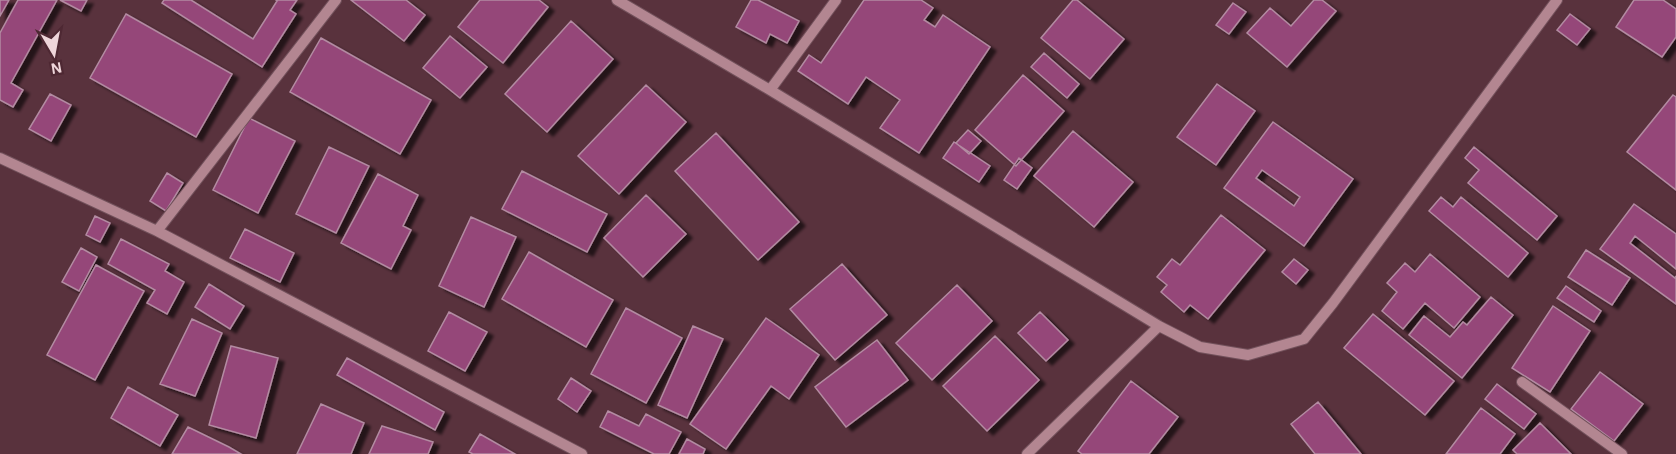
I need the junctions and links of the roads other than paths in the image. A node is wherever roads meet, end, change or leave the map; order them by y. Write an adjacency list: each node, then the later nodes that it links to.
1 (336, 0): 7 (street)
2 (617, 0): 5 (street)
3 (836, 0): 5 (street)
4 (1557, 0): 8 (street)
5 (770, 90): 8 (street)
6 (0, 159): 7 (street)
7 (157, 231): 10 (street)
8 (1159, 326): 11 (street)
9 (1522, 382): 12 (street)
10 (582, 454)
11 (1027, 454)
12 (1622, 454)

